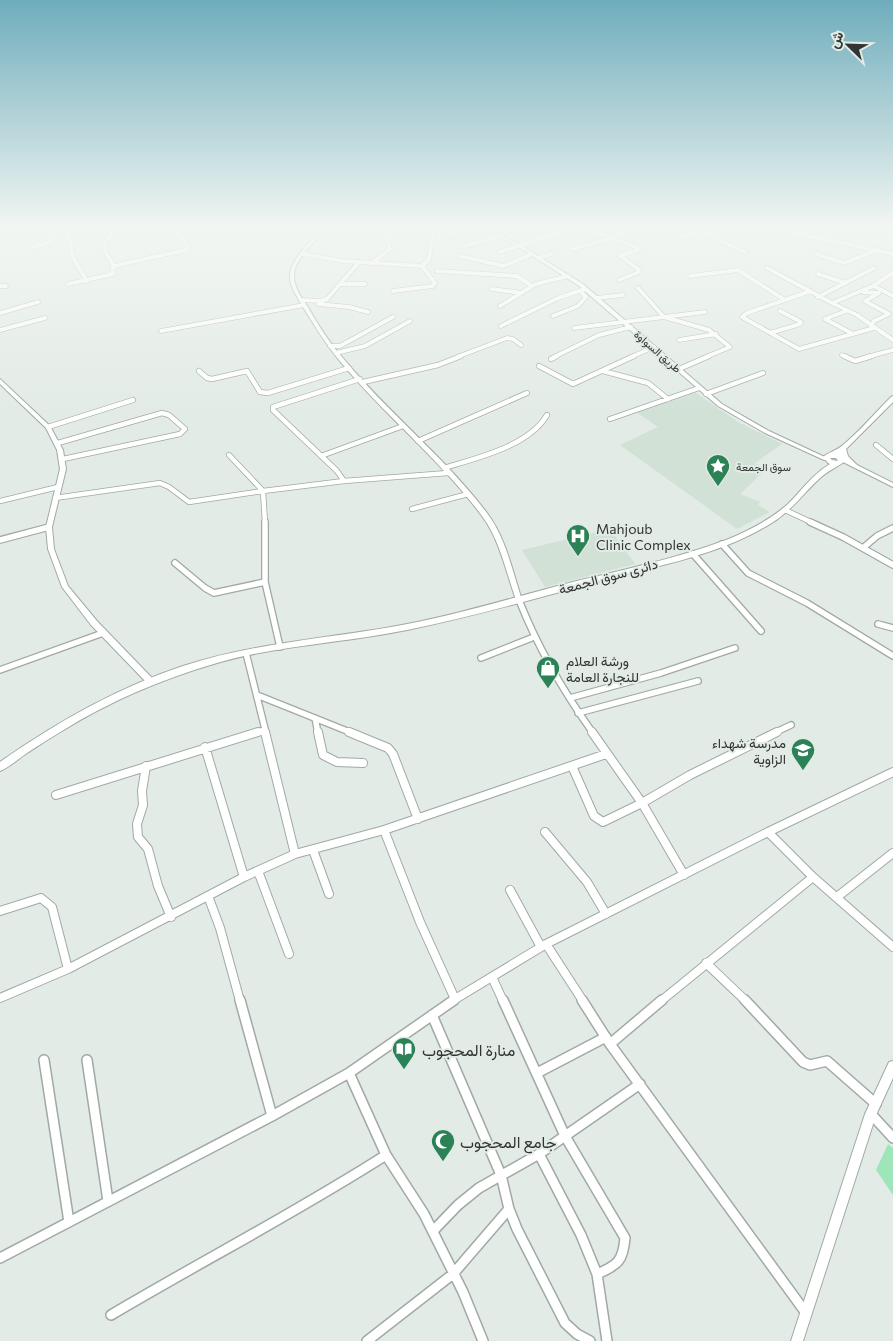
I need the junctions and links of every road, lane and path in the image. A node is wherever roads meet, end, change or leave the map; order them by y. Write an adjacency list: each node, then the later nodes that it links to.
1 (297, 290): 23 (street)
2 (334, 290): 23 (street)
3 (404, 290): 13 (street)
4 (495, 290): 16 (street)
5 (528, 290): 16 (street)
6 (583, 290): 20 (street, طريق السواوة); 31 (street); 37 (street)
7 (639, 290): 33 (street)
8 (769, 290): 21 (street)
9 (804, 290): 14 (street)
10 (833, 290): 19 (street)
11 (865, 290): 15 (street)
12 (880, 290): 18 (street)
13 (392, 291)
14 (808, 292): 19 (street); 21 (street)
15 (860, 292): 24 (street); 39 (street)
16 (522, 294): 25 (street)
17 (623, 295): 20 (street)
18 (893, 296)
19 (818, 297): 24 (street)
20 (597, 298): 36 (street, طريق السواوة)
21 (786, 300): 43 (street)
22 (38, 302): 30 (street)
23 (302, 302): 28 (street); 42 (street); 49 (street)
24 (832, 303): 27 (street)
25 (500, 306)
26 (780, 311): 43 (street)
27 (846, 311): 39 (street); 45 (street)
28 (368, 312)
29 (706, 312): 33 (street)
30 (0, 313)
31 (553, 316)
32 (393, 317): 49 (street)
33 (664, 317): 36 (street); 44 (street)
34 (45, 318): 41 (street)
35 (410, 321): 52 (street)
36 (625, 321): 38 (street, طريق السواوة); 40 (street)
37 (501, 326)
38 (631, 327): 50 (street, طريق السواوة); 54 (street)
39 (872, 327): 45 (street); 47 (street)
40 (574, 328)
41 (0, 330)
42 (161, 331)
43 (770, 333): 45 (street)
44 (716, 334): 46 (street); 57 (street)
45 (853, 334)
46 (678, 340)
47 (893, 340)
48 (521, 345): 62 (street)
49 (330, 346): 52 (street)
50 (654, 347): 57 (street, طريق السواوة); 59 (street)
51 (893, 350): 53 (street)
52 (336, 353): 56 (street)
53 (842, 355)
54 (551, 359)
55 (539, 366): 59 (street)
56 (349, 368): 58 (street); 62 (street)
57 (678, 369): 63 (street, طريق السواوة)
58 (199, 371)
59 (603, 371): 67 (street)
60 (764, 373): 65 (street)
61 (0, 381): 72 (street)
62 (362, 381): 71 (street); 78 (street)
63 (699, 388): 65 (street, طريق السواوة); 67 (street)
64 (527, 393): 73 (street)
65 (706, 394): 76 (street, طريق السواوة)
66 (893, 398): 79 (main road)
67 (668, 399): 70 (street)
68 (133, 400): 72 (street)
69 (547, 415): 83 (street)
70 (610, 419)
71 (403, 426): 73 (street); 78 (street)
72 (48, 427): 74 (street)
73 (418, 442): 83 (street)
74 (58, 443): 80 (street); 80 (street)
75 (876, 444): 81 (street)
76 (816, 452): 79 (main road); 79 (street, طريق السواوة)
77 (229, 456): 89 (street)
78 (321, 456): 86 (street)
79 (837, 456): 82 (street, طريق السواوة); 82 (main road); 85 (main road); 85 (main road)
80 (63, 459): 88 (street)
81 (893, 459)
82 (857, 467): 87 (street, طريق السواوة)
83 (444, 468): 84 (street)
84 (448, 473): 86 (street); 90 (street)
85 (821, 473): 94 (main road, دائرى سوق الجمعة)
86 (344, 481): 89 (street)
87 (893, 485)
88 (58, 487): 91 (street); 92 (street)
89 (263, 491): 91 (street); 103 (street)
90 (468, 494): 93 (street); 104 (street)
91 (55, 498): 95 (street)
92 (0, 501)
93 (412, 509)
94 (785, 510): 98 (main road, دائرى سوق الجمعة); 99 (street)
95 (49, 527): 97 (street); 108 (street)
96 (893, 528): 99 (street)
97 (0, 540)
98 (722, 544): 100 (main road, دائرى سوق الجمعة); 113 (street)
99 (863, 548): 102 (street)
100 (693, 554): 104 (main road, دائرى سوق الجمعة); 107 (street)
101 (174, 563): 103 (street)
102 (893, 565)
103 (265, 582): 110 (street)
104 (519, 600): 109 (street); 110 (main road, دائرى سوق الجمعة)
105 (878, 624): 106 (street)
106 (893, 628)
107 (760, 631)
108 (103, 633): 115 (street); 116 (street)
109 (534, 637): 114 (street); 119 (street)
110 (280, 647): 112 (main road, دائرى سوق الجمعة)
111 (735, 648): 119 (street)
112 (246, 653): 116 (main road, دائرى سوق الجمعة); 118 (street)
113 (893, 656)
114 (481, 658)
115 (0, 670)
116 (150, 681): 129 (main road, دائرى سوق الجمعة)
117 (698, 681): 120 (street)
118 (257, 695): 121 (street); 123 (street)
119 (570, 698): 120 (street)
120 (578, 713): 125 (street)
121 (315, 718): 126 (street); 133 (street)
122 (791, 725): 132 (street)
123 (265, 730): 124 (street); 139 (street)
124 (205, 747): 127 (street); 142 (street)
125 (606, 754): 128 (street); 132 (street)
126 (363, 763)
127 (146, 766): 131 (street); 150 (street)
128 (572, 766): 132 (street); 133 (street)
129 (0, 767)
130 (893, 772): 136 (street)
131 (56, 795)
132 (642, 803): 141 (street)
133 (418, 819): 134 (street)
134 (384, 830): 137 (street); 158 (street)
135 (545, 832): 149 (street)
136 (768, 832): 141 (street); 143 (street)
137 (313, 850): 139 (street); 145 (street)
138 (893, 853): 147 (street)
139 (295, 854): 140 (street)
140 (258, 871): 142 (street); 153 (street)
141 (684, 875): 149 (street)
142 (244, 877): 146 (street)
143 (813, 877): 147 (street); 154 (street)
144 (510, 890): 151 (street)
145 (329, 894)
146 (208, 896): 150 (street); 168 (street)
147 (837, 897): 152 (street)
148 (0, 911): 155 (street)
149 (606, 914): 151 (street)
150 (171, 917): 155 (street)
151 (544, 946): 156 (street); 160 (street)
152 (893, 947)
153 (289, 954)
154 (706, 963): 160 (street); 167 (street)
155 (68, 969): 157 (street)
156 (492, 976): 158 (street); 165 (street)
157 (0, 998)
158 (455, 999): 159 (street)
159 (432, 1015): 164 (street); 173 (street)
160 (608, 1040): 165 (street); 166 (street)
161 (44, 1060): 176 (street)
162 (87, 1060): 174 (street)
163 (893, 1066): 167 (street)
164 (350, 1072): 168 (street); 172 (street)
165 (537, 1073): 169 (street)
166 (640, 1084): 169 (street); 181 (street)
167 (874, 1109): 170 (street); 181 (street)
168 (272, 1116): 174 (street)
169 (565, 1136): 171 (street); 180 (street)
170 (893, 1138)
171 (539, 1154): 173 (street); 180 (street)
172 (386, 1155): 177 (street); 182 (street)
173 (501, 1175): 175 (street); 177 (street)
174 (108, 1201): 176 (street)
175 (509, 1209): 179 (street); 185 (street)
176 (69, 1222): 178 (street)
177 (433, 1231): 179 (street)
178 (0, 1258)
179 (453, 1274): 183 (street); 184 (street)
180 (596, 1274): 186 (street)
181 (806, 1314): 187 (street)
182 (111, 1315)
183 (367, 1341)
184 (483, 1341)
185 (590, 1341)
186 (607, 1341)
187 (797, 1341)

